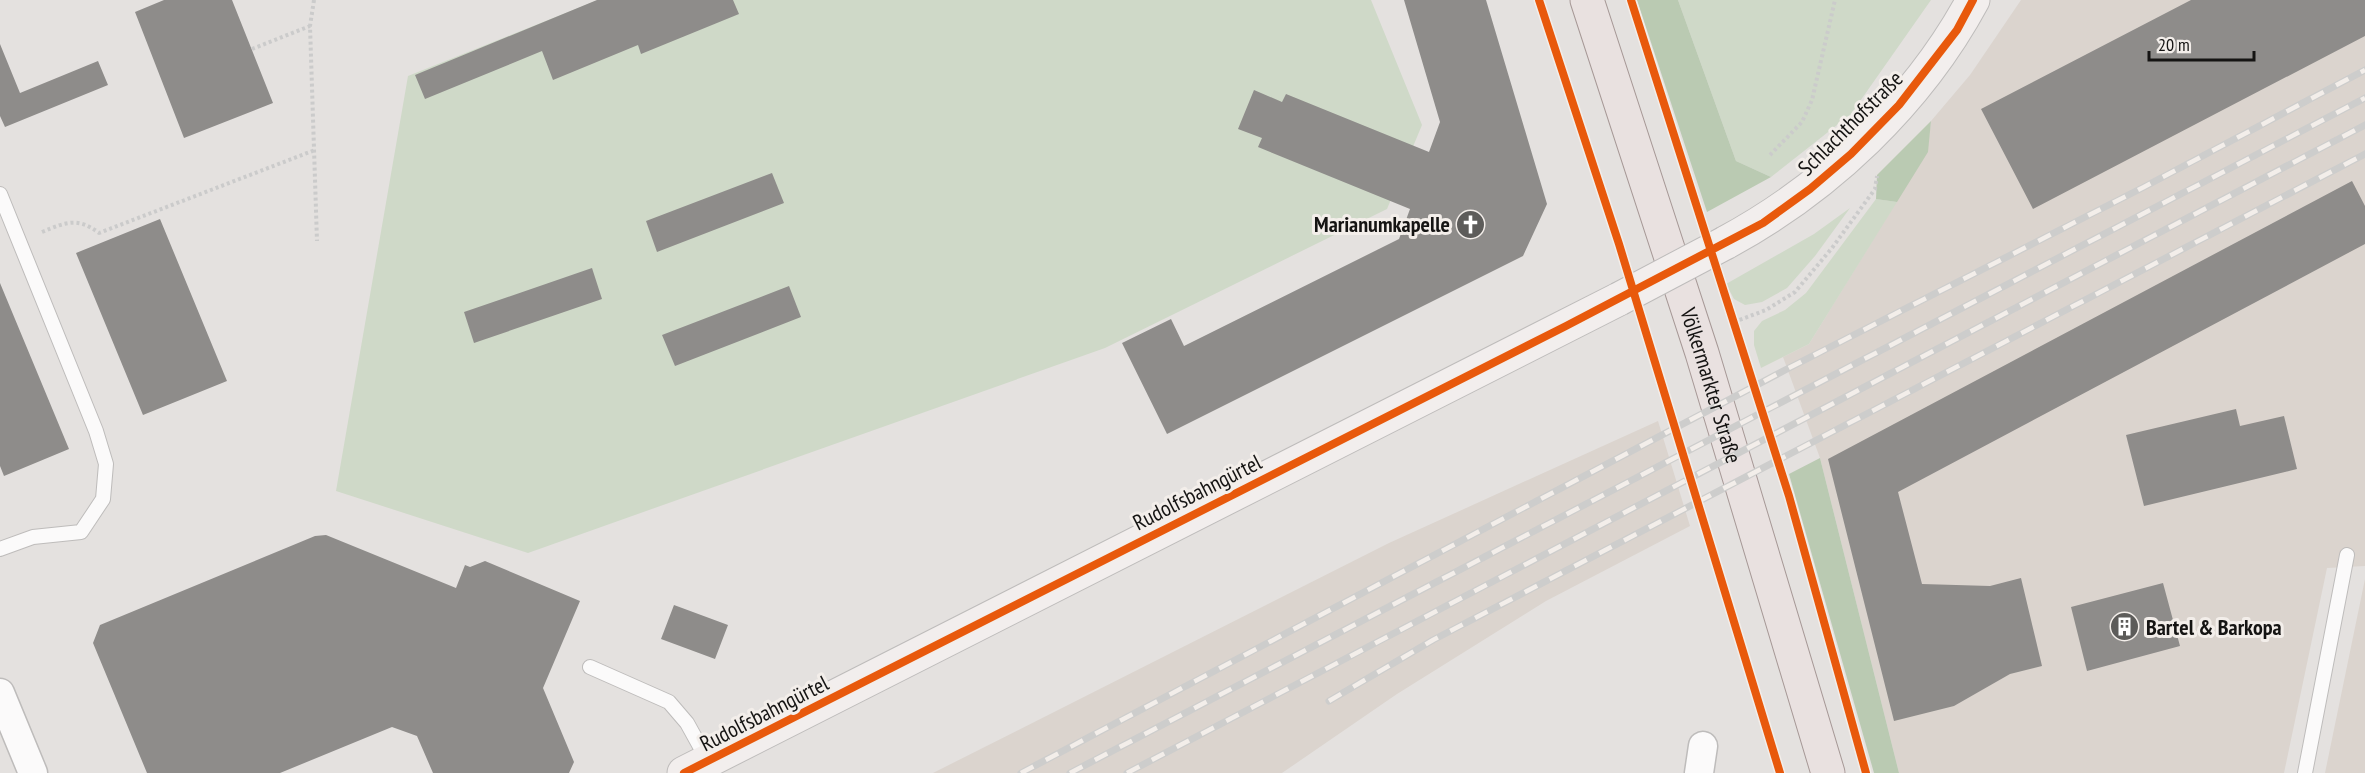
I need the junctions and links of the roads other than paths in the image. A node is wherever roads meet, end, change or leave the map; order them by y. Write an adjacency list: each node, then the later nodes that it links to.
1 (1587, 0): 11 (main road, Völkermarkter Straße)
2 (1973, 0): 4 (street, Schlachthofstraße)
3 (0, 194): 5 (lane)
4 (1725, 243): 9 (street, Rudolfsbahngürtel, bridge)
5 (0, 549)
6 (2347, 555): 12 (lane)
7 (590, 667): 9 (lane)
8 (0, 693): 10 (street)
9 (702, 769)
10 (33, 773)
11 (1828, 773)
12 (2306, 773)

